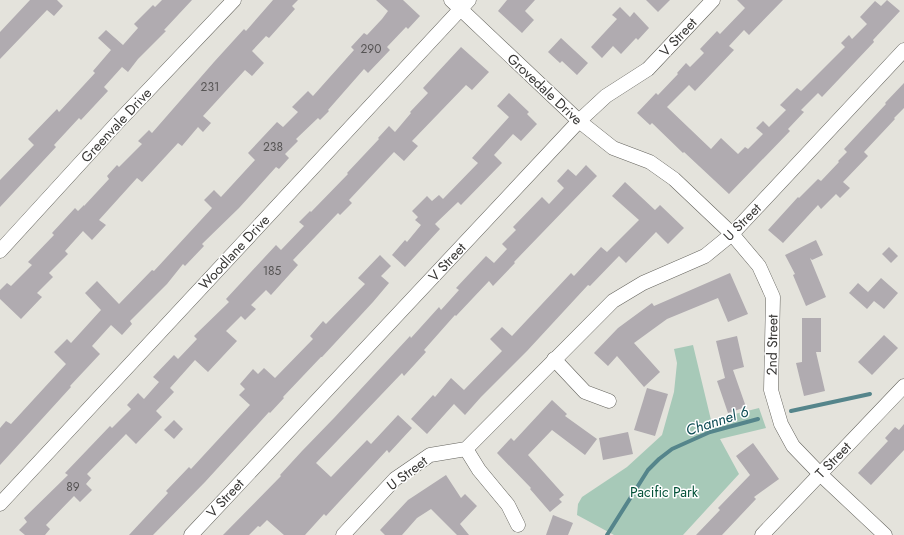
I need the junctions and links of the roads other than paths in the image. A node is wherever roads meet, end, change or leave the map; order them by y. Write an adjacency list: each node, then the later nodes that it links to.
1 (234, 0): 8 (street, Greenvale Drive)
2 (713, 0): 5 (street, V Street)
3 (460, 3): 5 (street, Grovedale Drive); 14 (street, Woodlane Drive)
4 (904, 50): 7 (street, U Street)
5 (579, 121): 6 (street, Grovedale Drive); 16 (street, V Street)
6 (650, 162): 7 (street, 2nd Street)
7 (732, 234): 9 (street, U Street); 13 (street, 2nd Street)
8 (0, 250)
9 (554, 359): 11 (street); 12 (street, U Street)
10 (904, 386): 13 (street, T Street)
11 (609, 401)
12 (466, 449): 15 (street); 17 (street, U Street)
13 (820, 474): 18 (street, T Street); 19 (street, 2nd Street)
14 (0, 504)
15 (518, 525)
16 (191, 535)
17 (343, 535)
18 (762, 535)
19 (885, 535)

